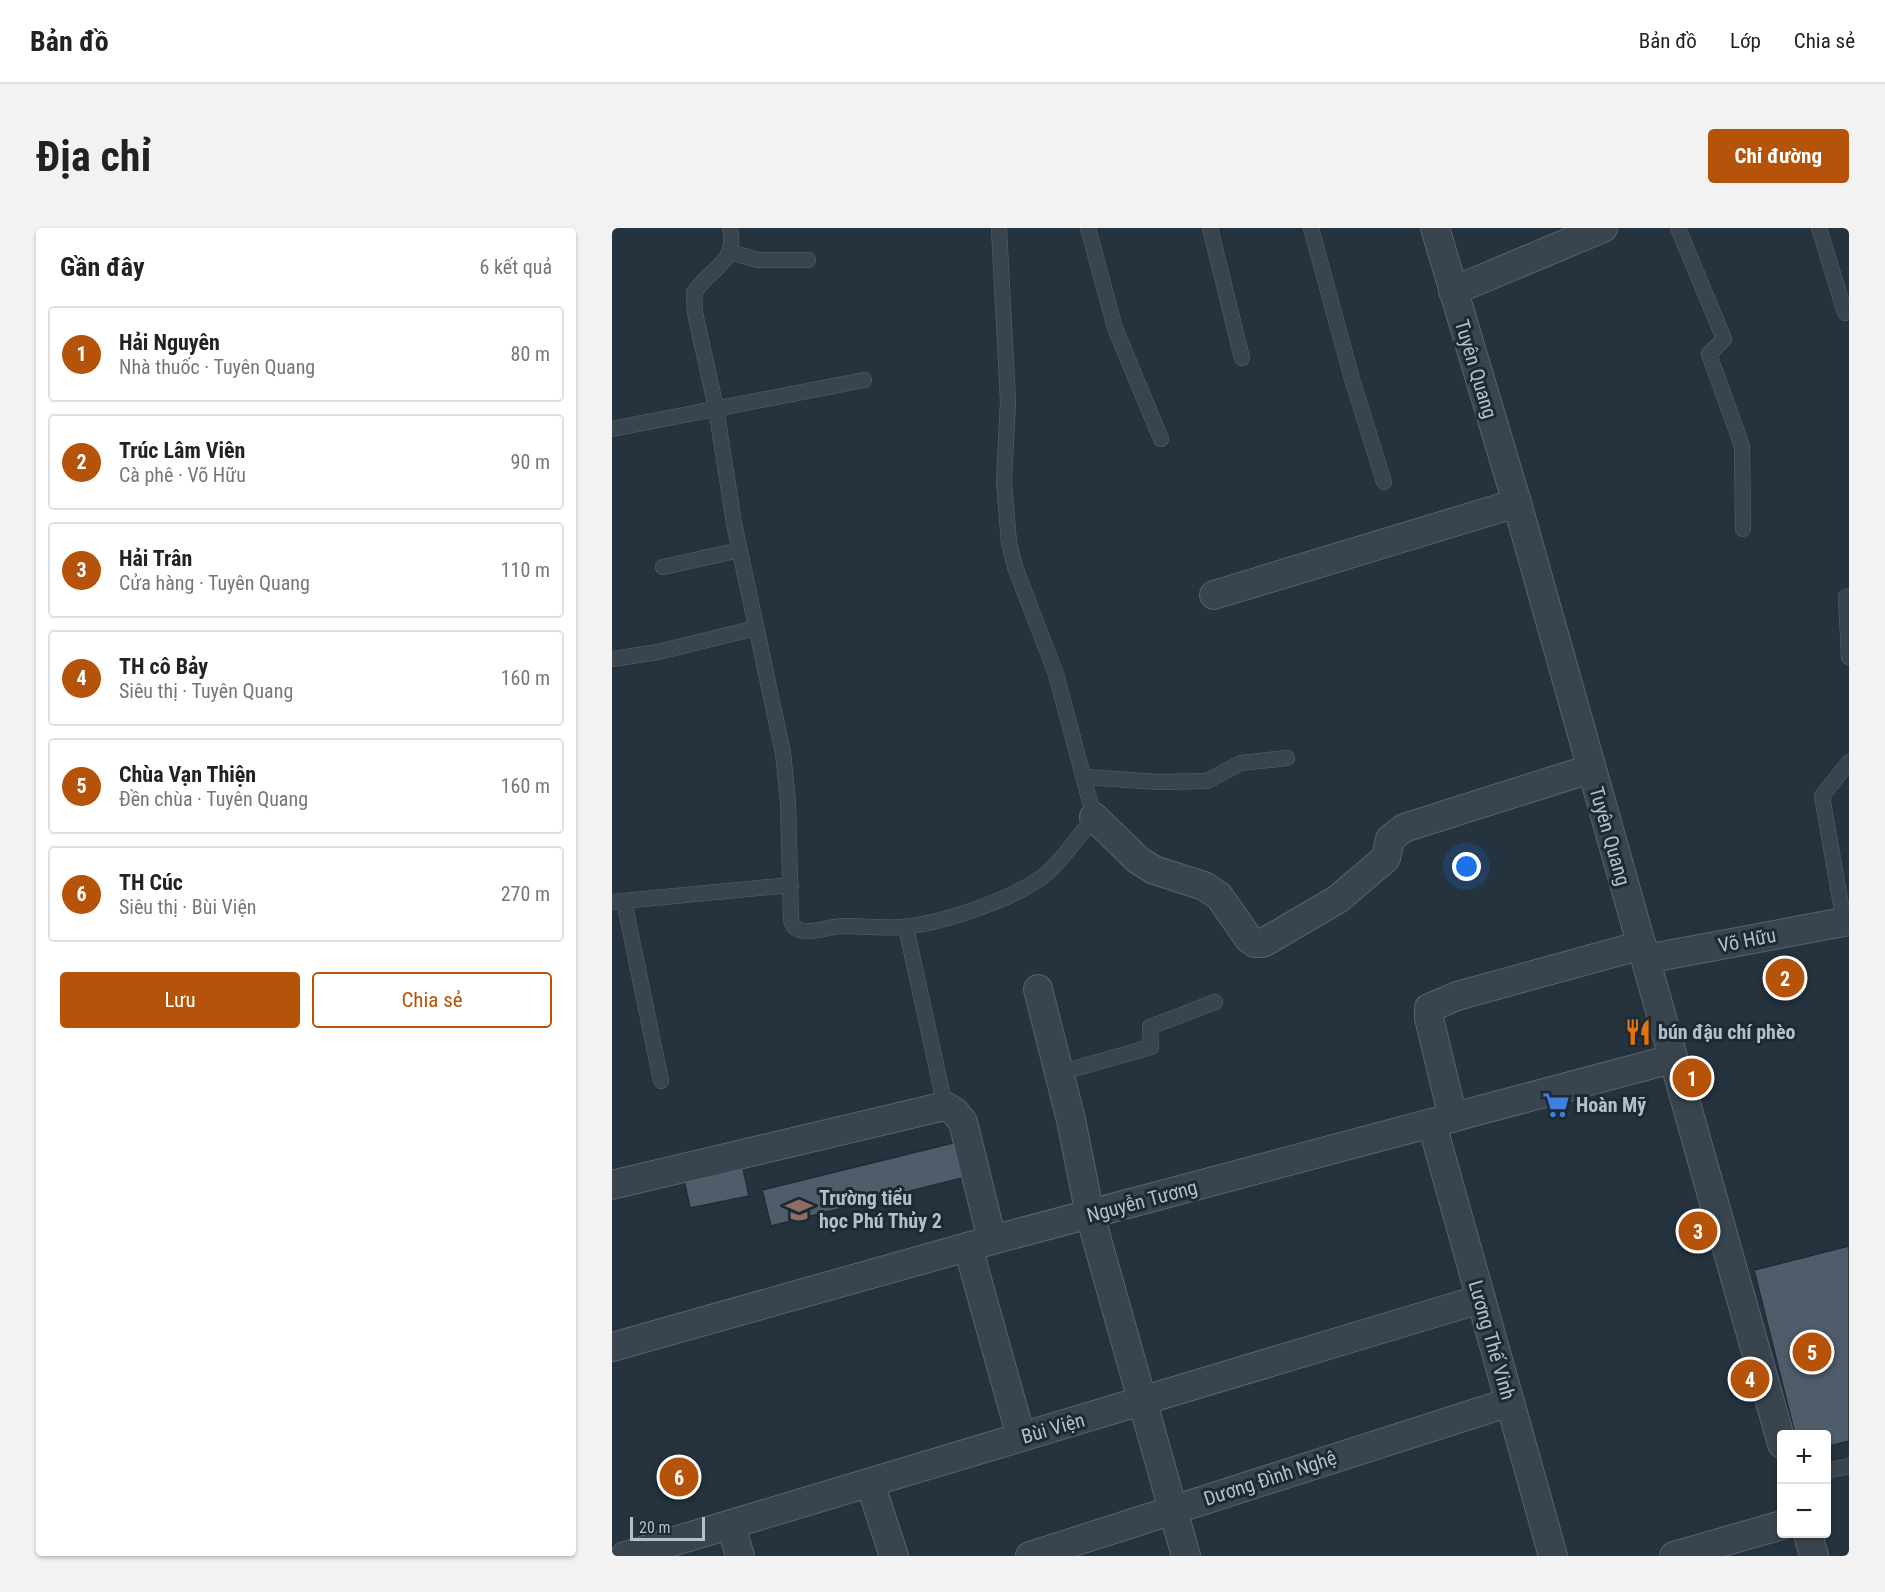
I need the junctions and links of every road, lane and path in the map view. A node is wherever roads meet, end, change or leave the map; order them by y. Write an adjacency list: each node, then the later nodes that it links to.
1 (730, 228): 10 (lane)
2 (999, 228): 32 (lane)
3 (1088, 228): 18 (lane)
4 (1210, 228): 14 (lane)
5 (1311, 228): 19 (lane)
6 (1435, 228): 12 (street, Tuyên Quang)
7 (1603, 228): 12 (street)
8 (1678, 228): 21 (lane)
9 (1819, 228): 13 (lane)
10 (730, 252): 11 (lane); 16 (lane)
11 (808, 260)
12 (1453, 291): 20 (street, Tuyên Quang)
13 (1845, 313)
14 (1242, 358)
15 (864, 380): 16 (lane)
16 (716, 408): 17 (lane); 22 (lane)
17 (612, 429)
18 (1161, 439)
19 (1384, 482)
20 (1516, 503): 24 (street); 31 (street, Tuyên Quang)
21 (1743, 529)
22 (740, 550): 23 (lane); 26 (lane)
23 (663, 567)
24 (1214, 595)
25 (1849, 597): 27 (lane)
26 (756, 628): 28 (lane); 34 (lane)
27 (1849, 657)
28 (612, 659)
29 (1287, 758): 32 (lane)
30 (1849, 762): 36 (lane)
31 (1590, 769): 33 (street); 38 (street, Tuyên Quang)
32 (1084, 777): 33 (lane)
33 (1094, 817): 37 (lane)
34 (791, 885): 35 (lane); 37 (lane)
35 (618, 902): 43 (lane)
36 (1846, 921): 38 (street, Võ Hữu)
37 (906, 927): 44 (lane)
38 (1644, 952): 41 (street, Tuyên Quang); 45 (street, Võ Hữu)
39 (1038, 989): 42 (street)
40 (1215, 1002): 42 (lane)
41 (1672, 1059): 45 (street, Nguyễn Tương); 53 (street, Tuyên Quang)
42 (1059, 1073): 47 (street)
43 (661, 1081)
44 (945, 1106): 46 (street); 48 (street)
45 (1442, 1121): 47 (street, Nguyễn Tương); 49 (street, Lương Thế Vinh)
46 (612, 1185)
47 (1090, 1215): 48 (street, Nguyễn Tương); 51 (street)
48 (980, 1243): 50 (street, Nguyễn Tương); 54 (street)
49 (1481, 1299): 51 (street, Bùi Viện); 52 (street, Lương Thế Vinh)
50 (612, 1347)
51 (1143, 1402): 54 (street, Bùi Viện); 58 (street)
52 (1510, 1402): 58 (street, Dương Đình Nghệ); 67 (street, Lương Thế Vinh)
53 (1778, 1430)
54 (1021, 1437): 57 (street, Bùi Viện)
55 (1849, 1466): 56 (lane)
56 (1831, 1470)
57 (870, 1483): 59 (street, Bùi Viện); 64 (street)
58 (1172, 1509): 65 (street, Dương Đình Nghệ); 66 (street)
59 (731, 1526): 62 (street, Bùi Viện); 63 (street)
60 (1777, 1526): 68 (street)
61 (1809, 1538): 69 (street)
62 (625, 1556)
63 (740, 1556)
64 (894, 1556)
65 (1030, 1556)
66 (1186, 1556)
67 (1553, 1556)
68 (1674, 1556)
69 (1814, 1556)

